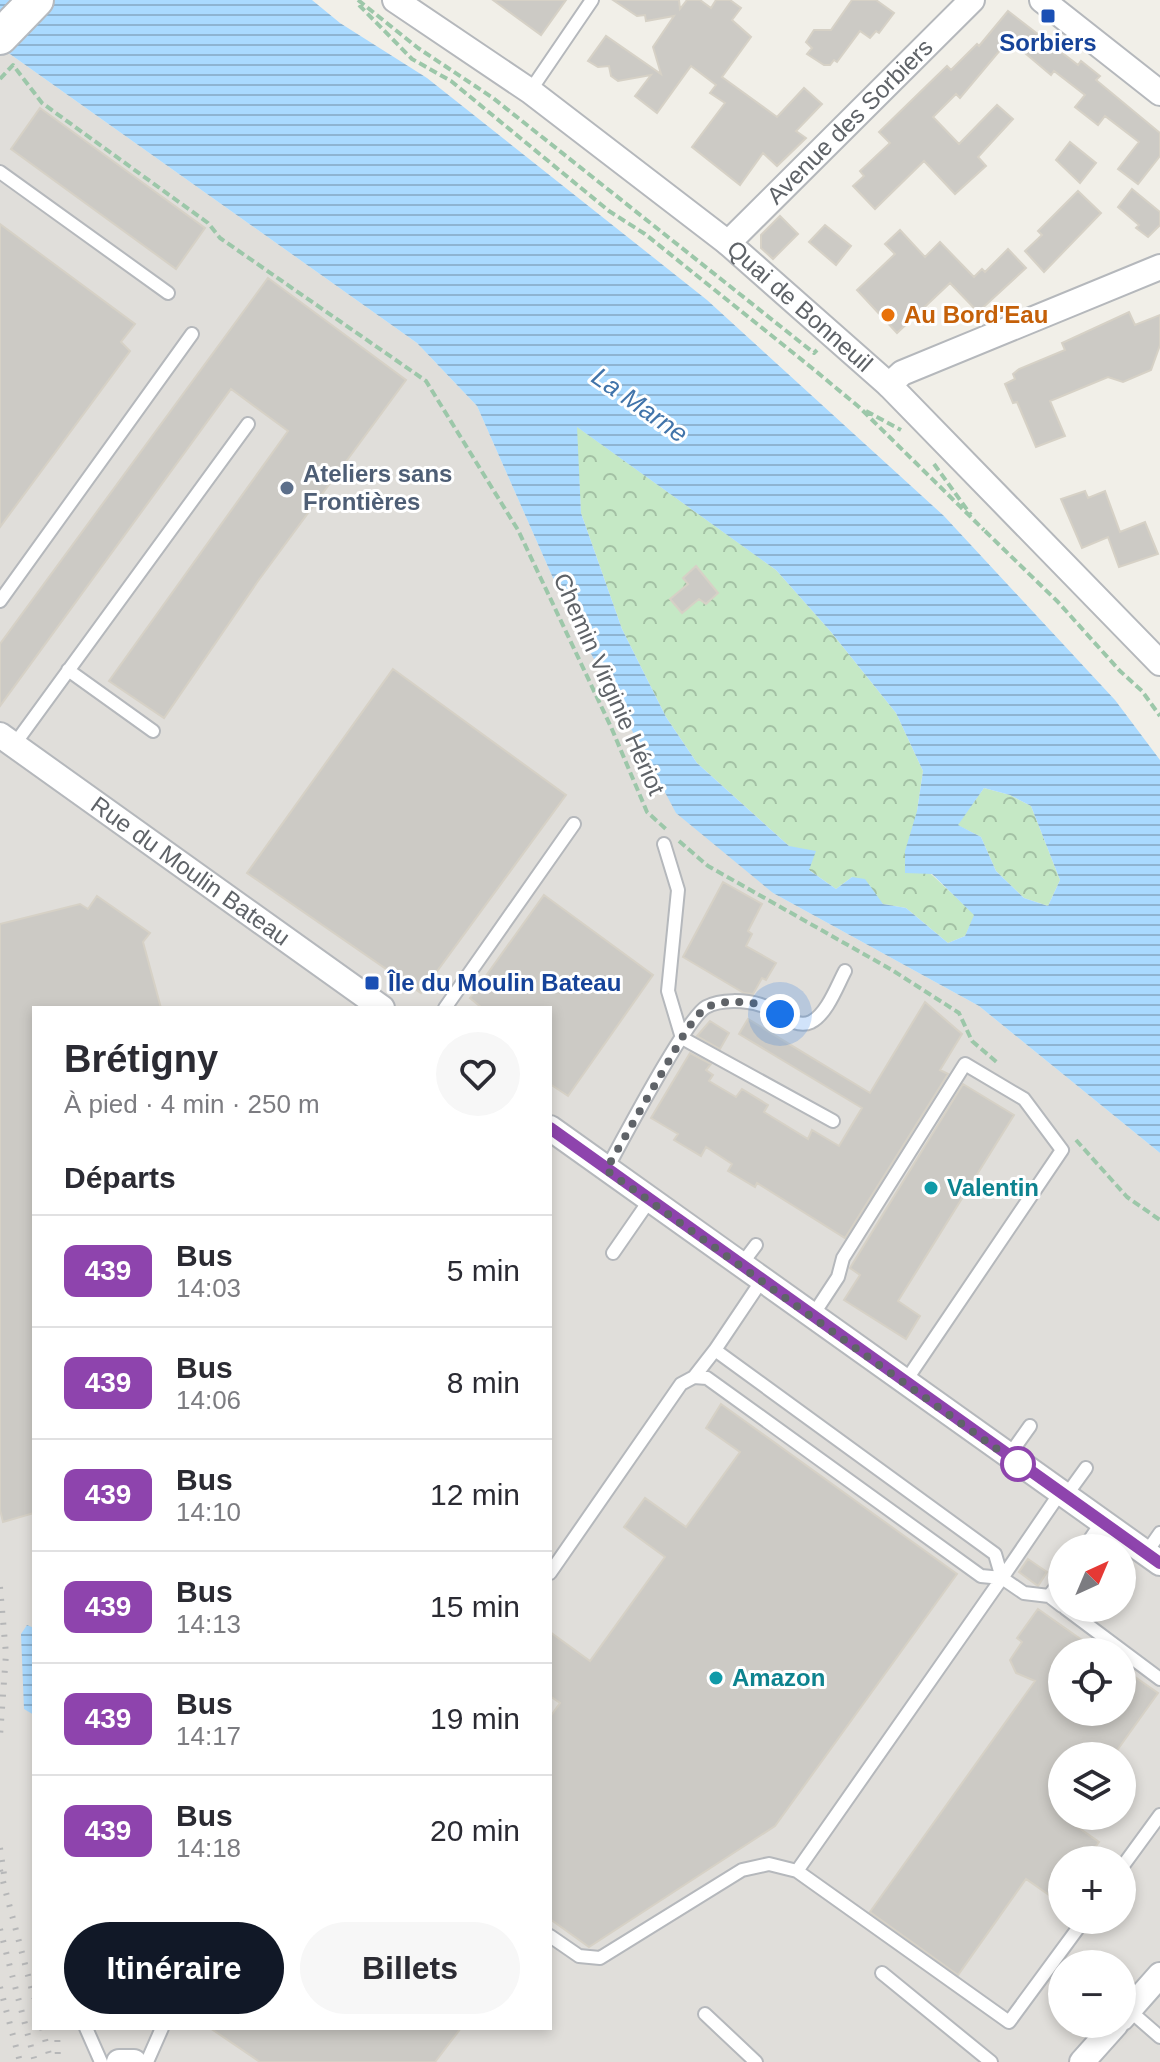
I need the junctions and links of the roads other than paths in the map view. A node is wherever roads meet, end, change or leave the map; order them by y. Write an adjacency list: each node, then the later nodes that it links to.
1 (36, 0): 6 (main road)
2 (395, 0): 7 (street, Quai de Bonneuil)
3 (592, 0): 7 (lane)
4 (972, 0): 10 (street, Avenue des Sorbiers)
5 (1042, 0): 8 (street)
6 (0, 37)
7 (530, 91): 10 (street, Quai de Bonneuil)
8 (1160, 93)
9 (0, 172): 12 (lane)
10 (728, 243): 14 (street, Quai de Bonneuil)
11 (1160, 267): 14 (street)
12 (168, 293)
13 (192, 334): 16 (lane)
14 (889, 385): 17 (street, Quai de Bonneuil)
15 (248, 424): 19 (lane)
16 (0, 601)
17 (1151, 638): 18 (street, Quai de Bonneuil)
18 (1160, 663)
19 (68, 670): 20 (lane); 21 (lane)
20 (153, 731)
21 (7, 740): 25 (street, Rue du Moulin Bateau)
22 (574, 824): 26 (lane)
23 (664, 844): 27 (lane)
24 (845, 971): 27 (lane)
25 (379, 1006)
26 (446, 1006)
27 (682, 1038): 28 (lane); 30 (lane)
28 (833, 1121)
29 (552, 1130): 30 (street)
30 (606, 1170): 31 (street)
31 (649, 1201): 33 (lane); 34 (street)
32 (756, 1245): 34 (lane)
33 (613, 1253)
34 (741, 1265): 35 (street)
35 (762, 1280): 36 (street); 37 (lane)
36 (813, 1315): 39 (street); 39 (lane)
37 (715, 1350): 38 (lane); 48 (lane)
38 (694, 1377): 47 (lane); 48 (lane)
39 (905, 1382): 41 (street)
40 (1030, 1426): 41 (lane)
41 (1008, 1457): 43 (street)
42 (1086, 1468): 43 (lane)
43 (1062, 1495): 44 (street); 48 (lane)
44 (1102, 1522): 45 (lane); 46 (street)
45 (1094, 1534)
46 (1155, 1550)
47 (552, 1570)
48 (1002, 1578): 49 (lane); 54 (lane)
49 (1048, 1596)
50 (1084, 1622): 51 (lane)
51 (1160, 1679)
52 (1160, 1815): 53 (lane)
53 (1136, 1848)
54 (797, 1871): 55 (lane); 56 (lane)
55 (1074, 1934)
56 (552, 1937)
57 (882, 1973): 71 (lane)
58 (1160, 1975): 59 (street)
59 (1136, 2002)
60 (705, 2014): 70 (lane)
61 (1136, 2023): 64 (lane)
62 (87, 2030): 66 (lane)
63 (161, 2030): 69 (lane)
64 (1158, 2032)
65 (1103, 2038): 72 (street)
66 (101, 2062)
67 (119, 2062): 68 (street)
68 (134, 2062)
69 (147, 2062)
70 (756, 2062)
71 (991, 2062)
72 (1082, 2062)

